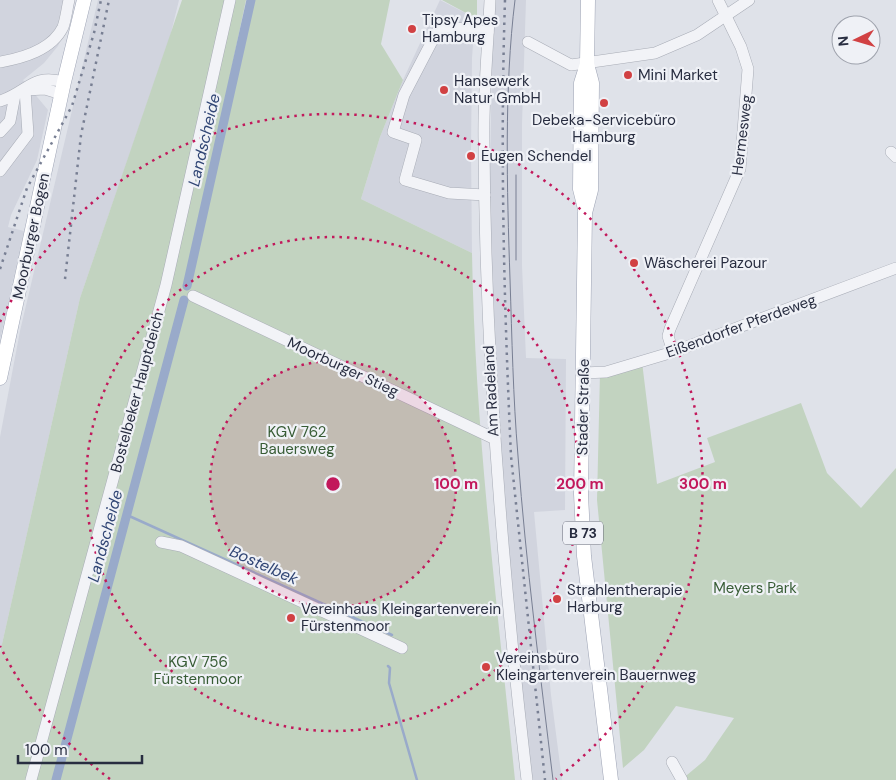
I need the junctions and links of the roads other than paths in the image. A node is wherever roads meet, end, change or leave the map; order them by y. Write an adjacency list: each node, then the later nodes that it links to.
1 (69, 0): 11 (street)
2 (84, 0): 13 (main road, Moorburger Bogen)
3 (230, 0): 28 (street, Bostelbeker Hauptdeich)
4 (490, 0): 9 (street, Am Radeland)
5 (588, 0): 12 (main road, Stader Straße / B 73)
6 (718, 0): 8 (street, Hermesweg)
7 (749, 0): 8 (street)
8 (725, 16): 12 (street); 21 (street, Hermesweg)
9 (488, 32): 18 (street, Am Radeland); 18 (street)
10 (528, 42): 12 (street)
11 (0, 62)
12 (587, 64): 22 (main road, Stader Straße / B 73)
13 (62, 88): 14 (street); 23 (main road, Moorburger Bogen)
14 (20, 93): 15 (street); 16 (street); 17 (street)
15 (0, 101)
16 (0, 132)
17 (0, 171)
18 (485, 195): 24 (street, Am Radeland)
19 (896, 268): 21 (street, Eißendorfer Pferdeweg)
20 (193, 296): 24 (street, Moorburger Stieg)
21 (673, 352): 22 (street, Eißendorfer Pferdeweg)
22 (584, 373): 30 (main road, Stader Straße / B 73)
23 (0, 378)
24 (493, 438): 29 (street, Am Radeland)
25 (161, 542): 26 (street)
26 (402, 648)
27 (672, 762): 31 (street)
28 (31, 780)
29 (527, 780)
30 (611, 780)
31 (682, 780)

